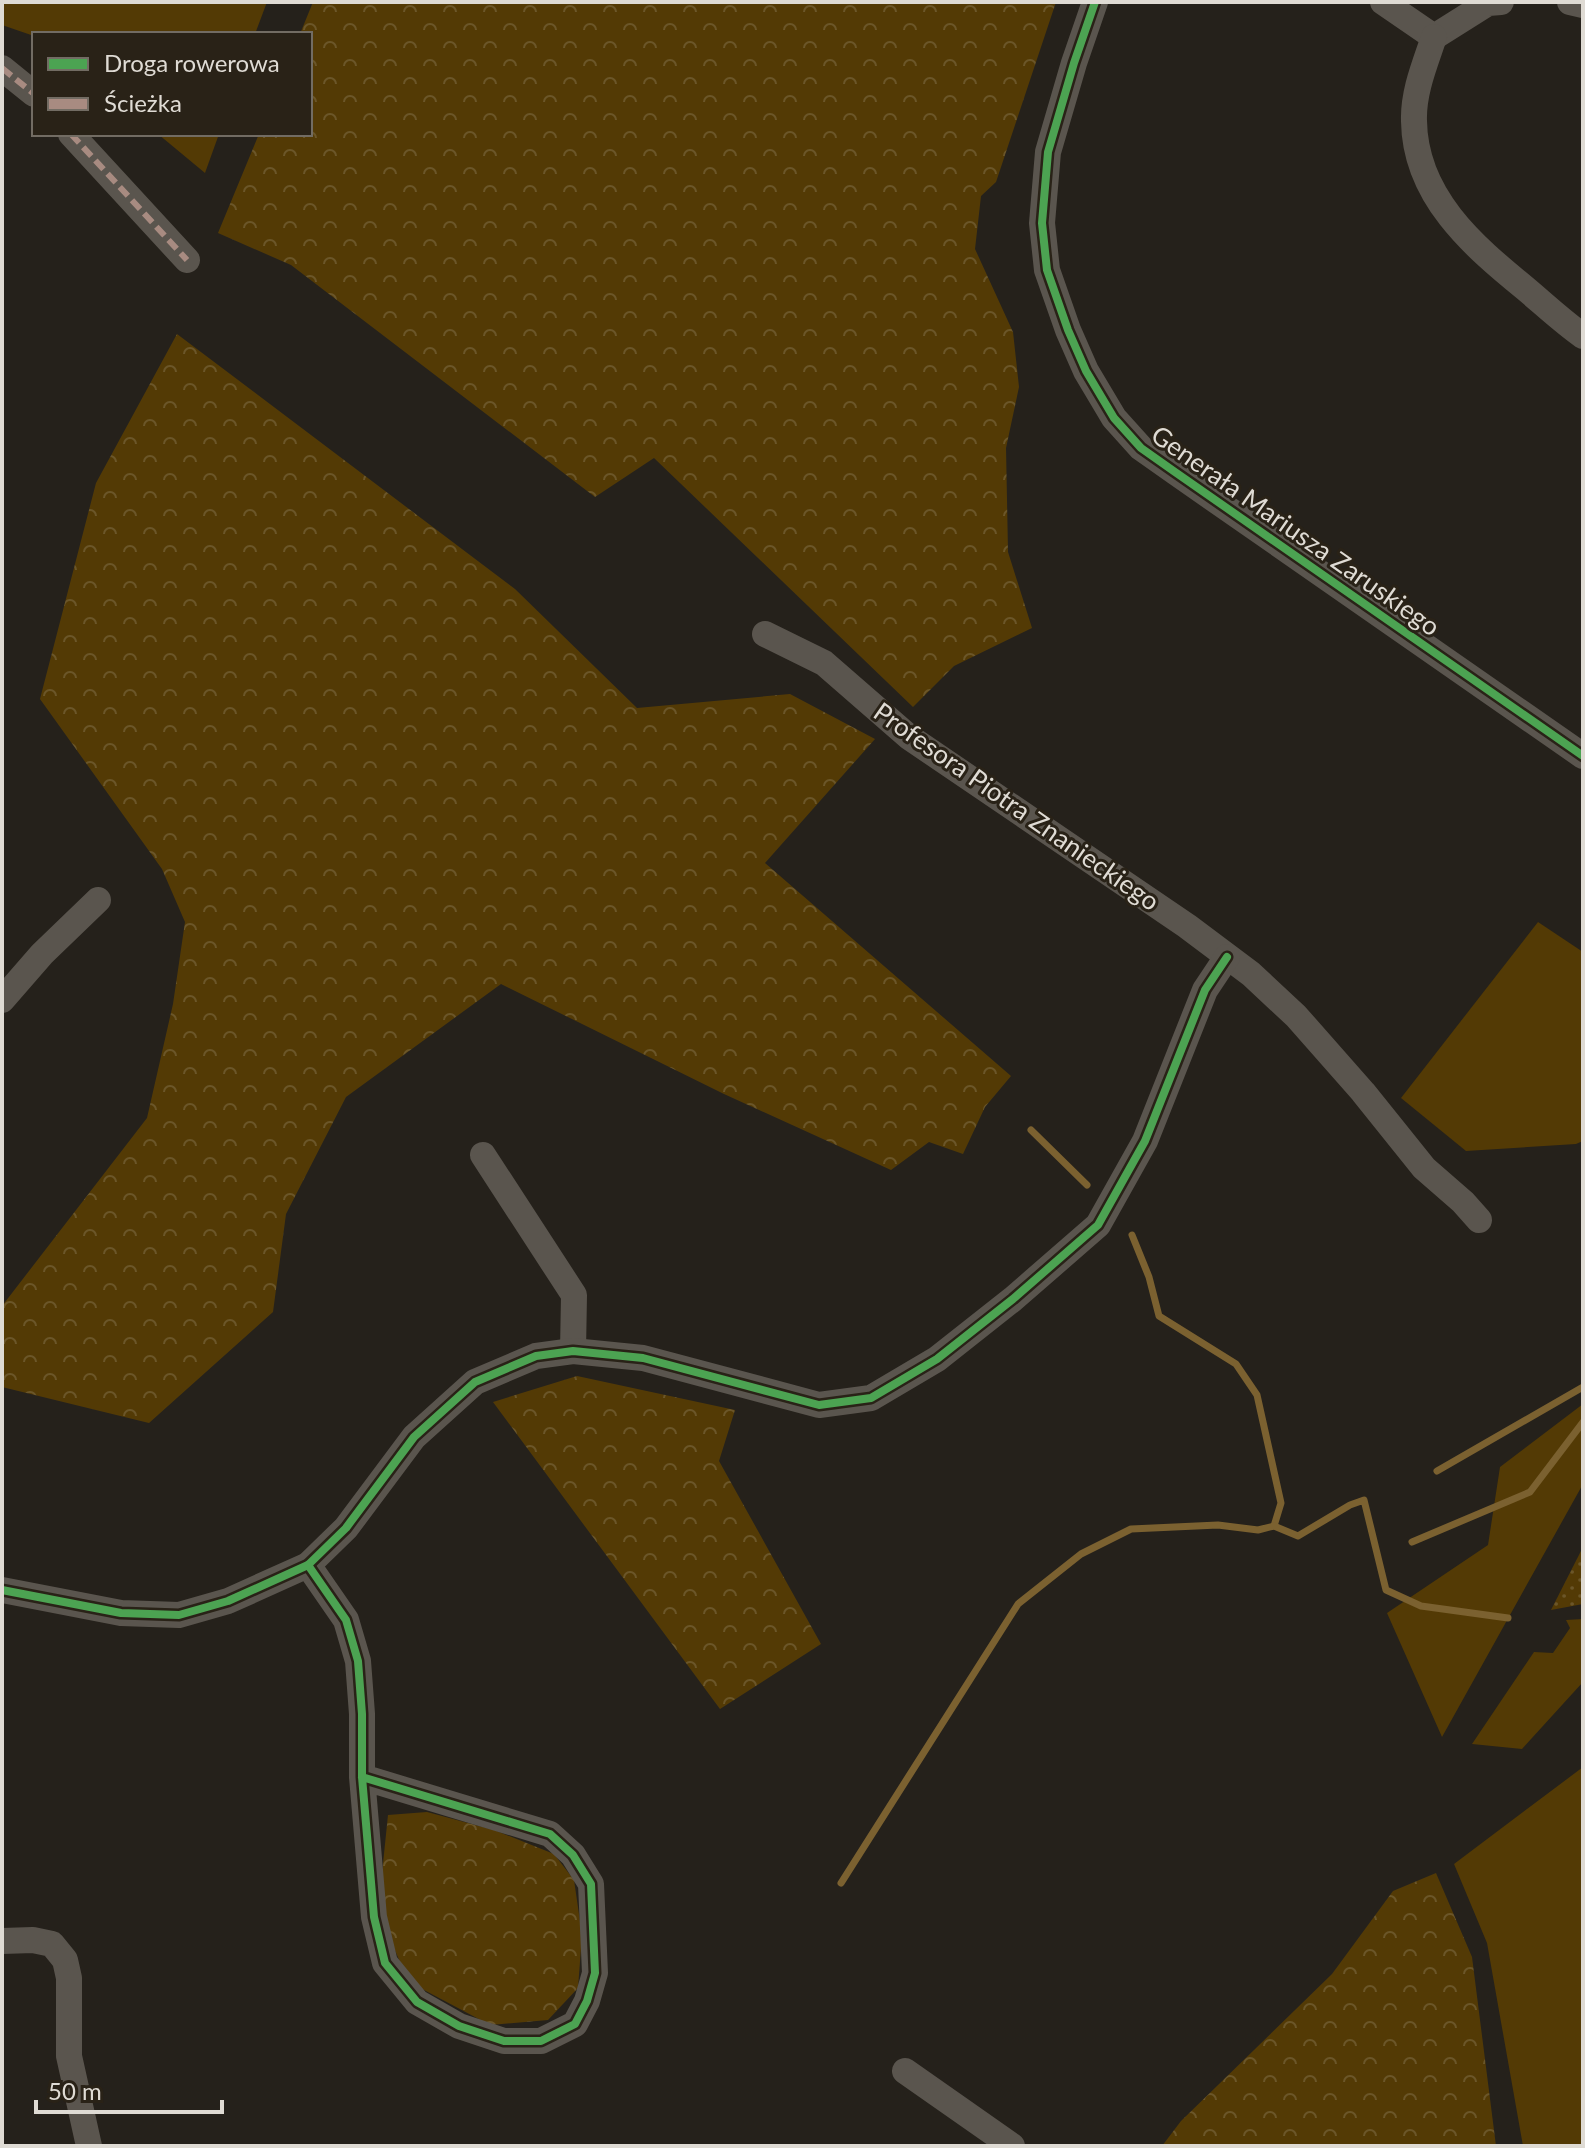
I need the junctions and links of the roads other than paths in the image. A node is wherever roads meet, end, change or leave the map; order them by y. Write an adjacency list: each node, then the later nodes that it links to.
1 (1095, 2): 13 (street, Generała Mariusza Zaruskiego)
2 (1383, 2): 6 (street)
3 (1501, 2): 6 (street)
4 (1570, 2): 5 (street)
5 (1583, 5)
6 (1434, 37): 11 (street)
7 (2, 68): 8 (street)
8 (32, 92)
9 (73, 136): 10 (street)
10 (187, 260)
11 (1583, 336)
12 (765, 634): 15 (street, Profesora Piotra Znanieckiego)
13 (1583, 756)
14 (98, 900): 16 (street)
15 (1227, 957): 18 (street, Profesora Piotra Znanieckiego); 19 (street)
16 (2, 1000)
17 (483, 1155): 19 (street)
18 (1479, 1220)
19 (573, 1351): 20 (street)
20 (308, 1565): 21 (street); 22 (street)
21 (2, 1590)
22 (362, 1777): 22 (street)
23 (2, 1941): 25 (street)
24 (905, 2071): 26 (street)
25 (89, 2146)
26 (1012, 2146)

